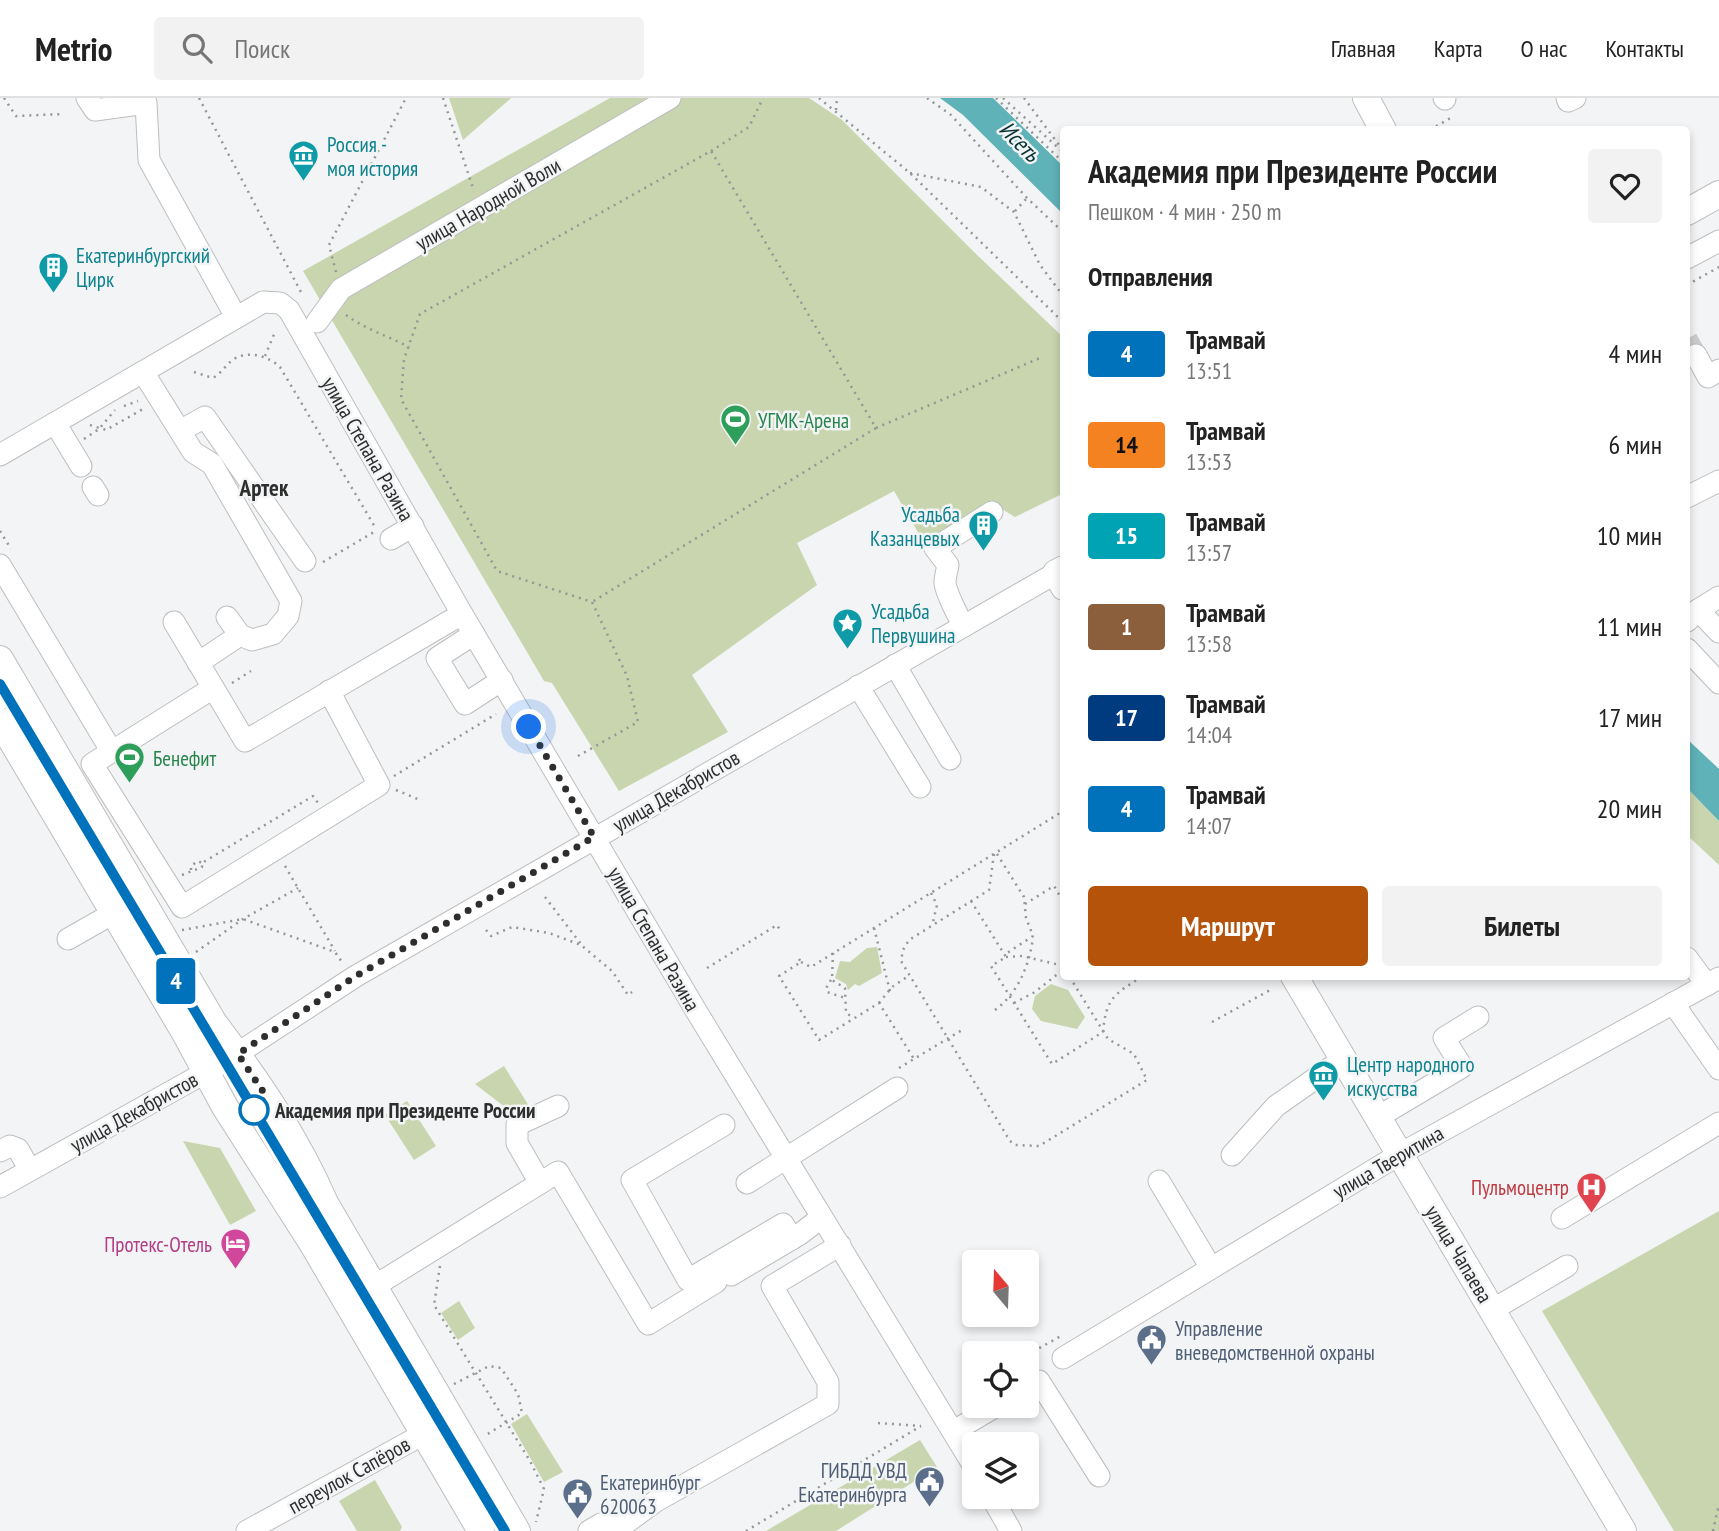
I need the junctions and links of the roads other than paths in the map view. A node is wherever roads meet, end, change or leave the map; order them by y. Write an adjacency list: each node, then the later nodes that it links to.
1 (88, 98): 11 (street)
2 (670, 98): 12 (street, улица Народной Воли)
3 (1366, 98): 6 (main road)
4 (1567, 98): 5 (street)
5 (1575, 98)
6 (1381, 126)
7 (1719, 194): 8 (main road)
8 (1690, 210)
9 (1719, 241): 10 (street)
10 (1690, 256)
11 (236, 317): 12 (street); 15 (street)
12 (309, 327): 23 (street, улица Степана Разина)
13 (1696, 355): 14 (street)
14 (1719, 370)
15 (143, 372): 16 (street); 17 (street)
16 (55, 423): 18 (street); 19 (street)
17 (180, 431): 25 (street); 36 (street)
18 (76, 453)
19 (0, 455)
20 (1719, 481): 21 (street)
21 (1690, 496)
22 (992, 512): 33 (street)
23 (412, 526): 24 (street); 29 (street, улица Степана Разина)
24 (391, 539)
25 (312, 563)
26 (0, 565): 48 (street)
27 (1060, 577): 33 (street, улица Декабристов)
28 (1719, 597): 30 (street)
29 (462, 614): 35 (street, улица Степана Разина); 45 (street)
30 (1692, 615): 34 (street)
31 (228, 617): 36 (street)
32 (174, 622): 39 (street)
33 (964, 626): 40 (street, улица Декабристов)
34 (1719, 632)
35 (474, 634): 41 (street, улица Степана Разина); 41 (street)
36 (240, 635): 39 (street)
37 (1690, 652): 42 (street)
38 (0, 659): 46 (main road)
39 (198, 663): 44 (street)
40 (895, 665): 43 (street, улица Декабристов); 49 (street)
41 (502, 680): 53 (street, улица Степана Разина)
42 (1719, 683)
43 (858, 686): 51 (street); 53 (street, улица Декабристов)
44 (213, 688): 45 (street); 48 (street)
45 (329, 691): 50 (street)
46 (9, 694): 50 (main road)
47 (0, 721): 52 (main road)
48 (112, 752): 50 (street)
49 (950, 759)
50 (81, 771): 52 (street); 54 (main road)
51 (920, 787)
52 (43, 793): 55 (main road)
53 (594, 837): 62 (street, улица Декабристов); 74 (street, улица Степана Разина)
54 (140, 898): 55 (street); 62 (main road)
55 (114, 913): 56 (street); 65 (main road)
56 (68, 939)
57 (1690, 961): 58 (street)
58 (1713, 981): 60 (street, улица Тверитина)
59 (1283, 983): 63 (main road, улица Чапаева)
60 (1673, 1003): 64 (street); 72 (street, улица Тверитина)
61 (1478, 1017): 68 (street)
62 (238, 1054): 65 (street, улица Декабристов); 86 (main road)
63 (1343, 1059): 68 (main road, улица Чапаева); 73 (street)
64 (1719, 1069)
65 (206, 1072): 75 (street, улица Декабристов); 93 (main road)
66 (895, 1080): 74 (street)
67 (558, 1106): 78 (street)
68 (1378, 1117): 72 (main road, улица Чапаева)
69 (1719, 1123): 81 (street)
70 (724, 1125): 82 (street)
71 (0, 1151): 75 (street)
72 (1400, 1154): 85 (street, улица Тверитина); 87 (main road, улица Чапаева)
73 (1232, 1155)
74 (786, 1158): 77 (street); 80 (street, улица Степана Разина)
75 (30, 1170): 79 (street, улица Декабристов)
76 (1159, 1181): 85 (street)
77 (747, 1182)
78 (540, 1183): 82 (street); 86 (street)
79 (0, 1187)
80 (821, 1218): 82 (street); 83 (street, улица Степана Разина)
81 (1562, 1218)
82 (792, 1239)
83 (839, 1245): 92 (street, улица Степана Разина); 101 (street)
84 (1567, 1266): 87 (street)
85 (1211, 1268): 88 (street, улица Тверитина)
86 (373, 1287): 91 (main road)
87 (1492, 1310): 103 (main road, улица Чапаева)
88 (1063, 1358)
89 (1039, 1393): 95 (street)
90 (977, 1418): 92 (street)
91 (451, 1419): 93 (street, переулок Сапёров); 98 (main road)
92 (954, 1432): 94 (street, улица Степана Разина)
93 (424, 1433): 97 (street, переулок Сапёров); 100 (main road)
94 (962, 1446)
95 (1099, 1476)
96 (998, 1509): 102 (street)
97 (270, 1526): 99 (street, переулок Сапёров)
98 (527, 1527)
99 (247, 1531)
100 (481, 1531)
101 (589, 1531)
102 (1011, 1531)
103 (1623, 1531)

